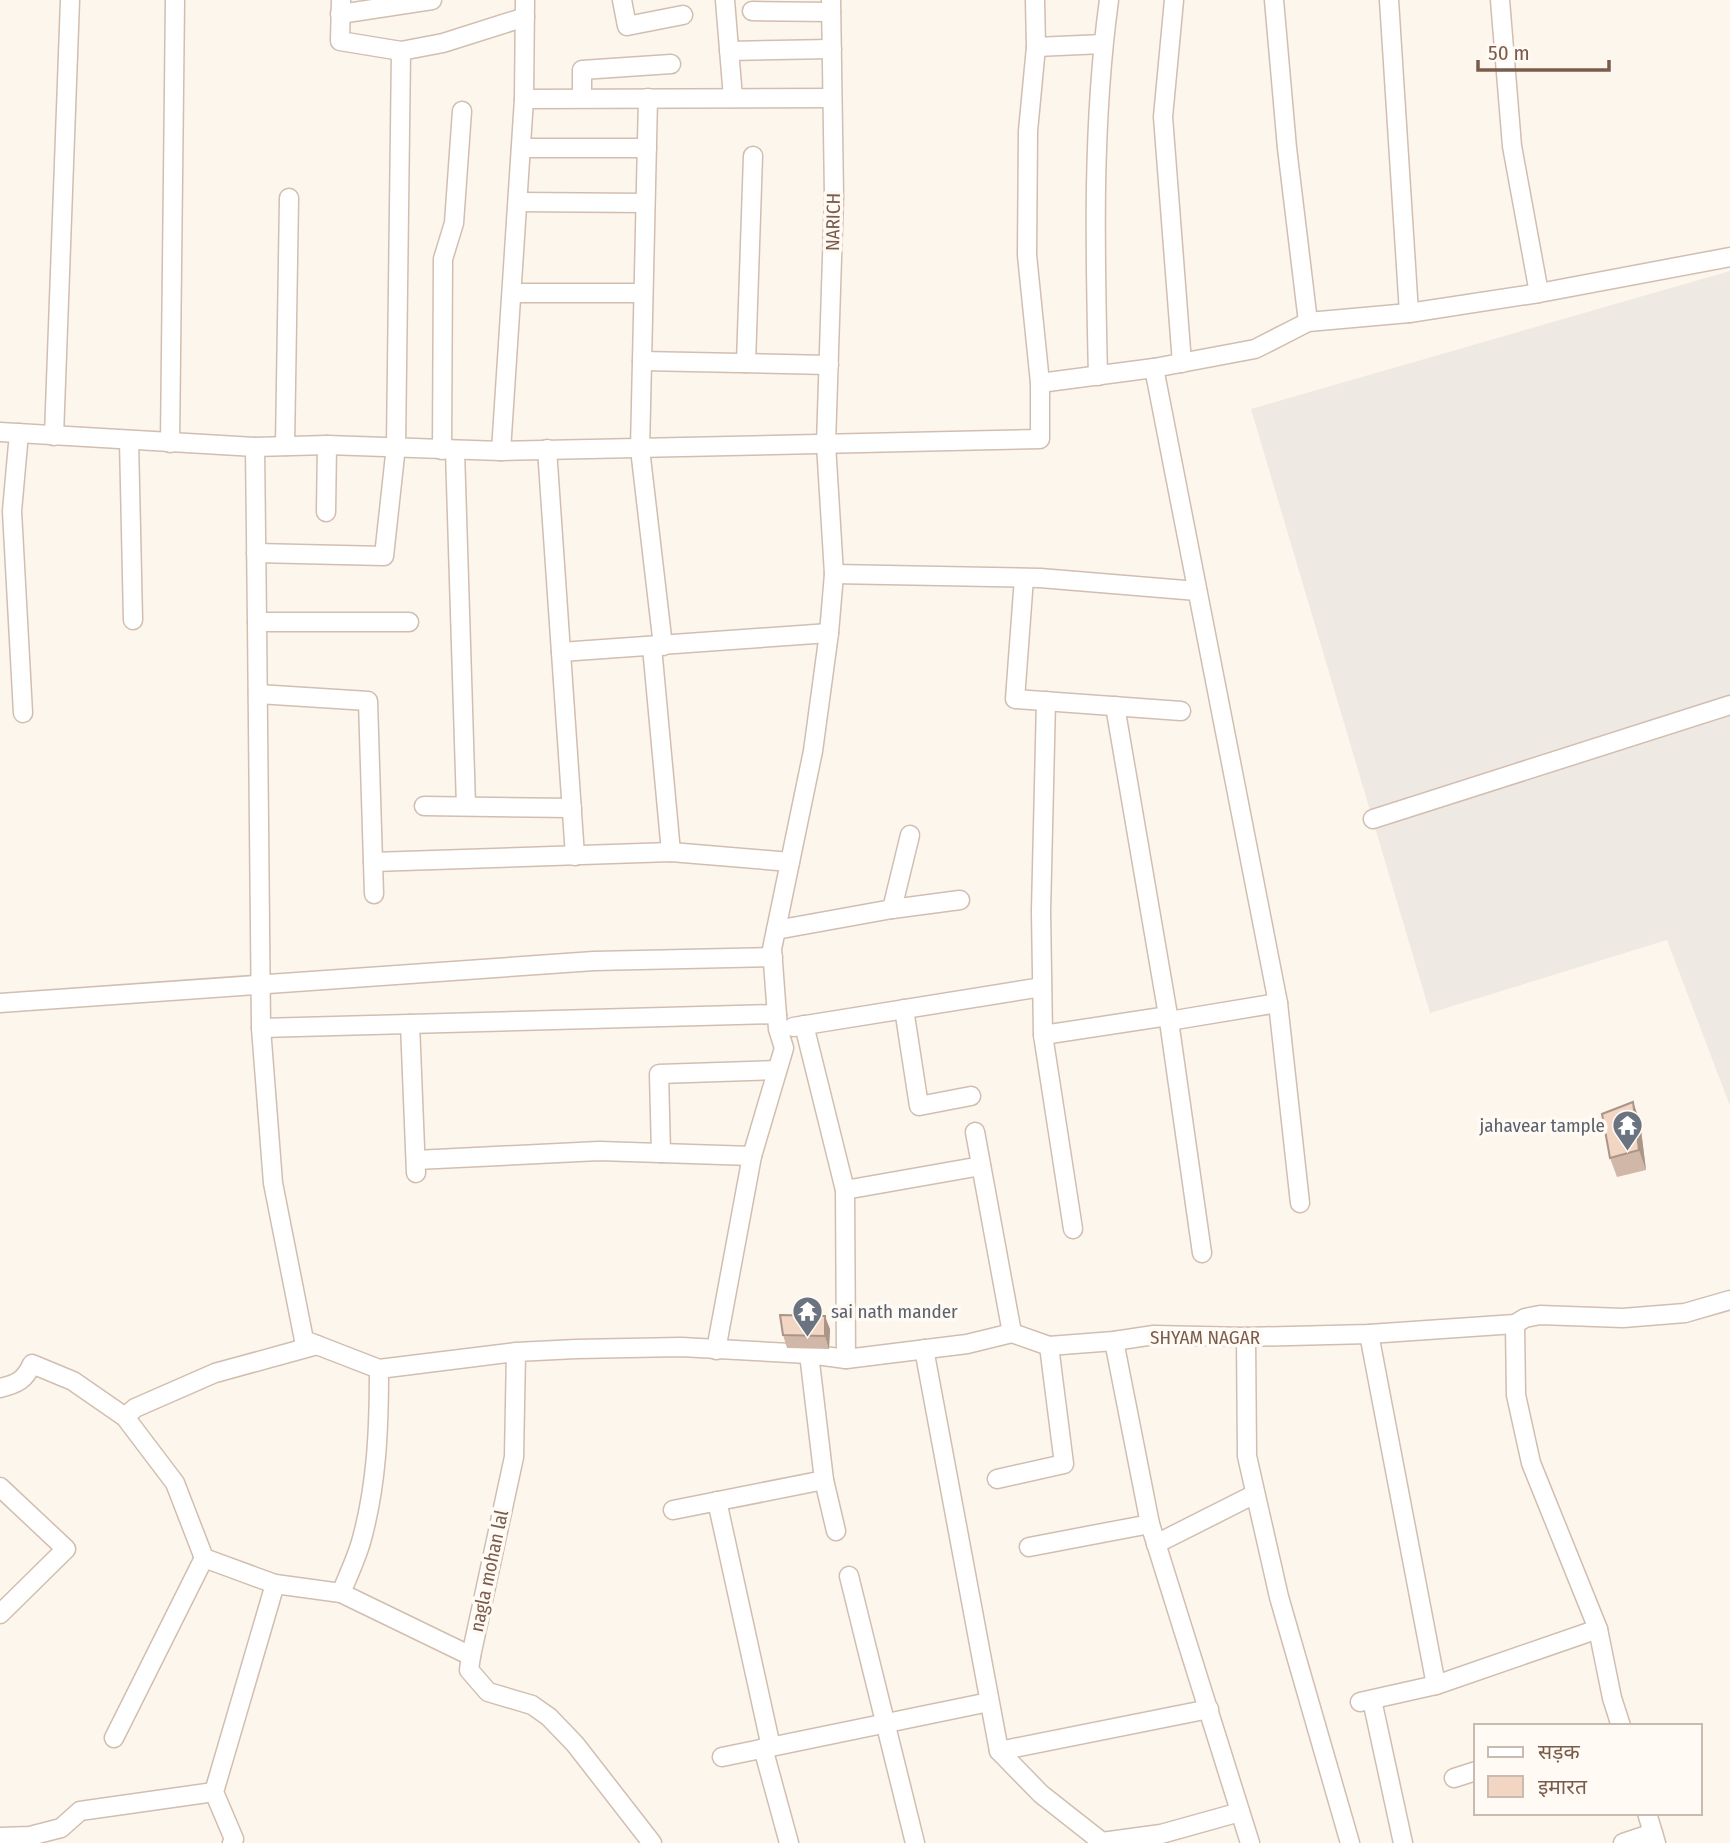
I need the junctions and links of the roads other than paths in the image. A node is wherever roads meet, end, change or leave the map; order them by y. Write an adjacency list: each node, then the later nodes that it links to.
1 (70, 0): 50 (street)
2 (175, 0): 52 (street)
3 (432, 0): 13 (street)
4 (622, 0): 16 (street)
5 (725, 0): 21 (street)
6 (1035, 0): 18 (street)
7 (1110, 0): 17 (street)
8 (1174, 0): 43 (street)
9 (1274, 0): 40 (street)
10 (1389, 0): 39 (street)
11 (1500, 0): 36 (street)
12 (831, 6): 15 (street); 19 (street, NARICH)
13 (341, 7): 20 (street)
14 (525, 8): 20 (street); 27 (street)
15 (752, 11)
16 (683, 15)
17 (1103, 44): 18 (street); 46 (street)
18 (1036, 47): 47 (street)
19 (832, 48): 21 (street); 26 (street, NARICH)
20 (401, 51): 56 (street)
21 (729, 51): 25 (street)
22 (671, 64): 23 (street)
23 (582, 98): 24 (street); 27 (street)
24 (648, 98): 25 (street); 30 (street)
25 (733, 98): 26 (street)
26 (832, 98): 44 (street, NARICH)
27 (524, 99): 29 (street)
28 (462, 111): 60 (street)
29 (521, 148): 30 (street); 33 (street)
30 (647, 148): 34 (street)
31 (753, 156): 42 (street)
32 (289, 198): 55 (street)
33 (518, 202): 34 (street); 37 (street)
34 (645, 203): 38 (street)
35 (1730, 257): 36 (street)
36 (1539, 292): 39 (street)
37 (513, 293): 38 (street); 61 (street)
38 (643, 293): 41 (street)
39 (1409, 313): 40 (street)
40 (1308, 323): 43 (street)
41 (642, 361): 42 (street); 59 (street)
42 (746, 363): 44 (street)
43 (1182, 363): 45 (street)
44 (829, 365): 53 (street, NARICH)
45 (1154, 368): 46 (street); 66 (street)
46 (1098, 376): 47 (street)
47 (1040, 383): 53 (street)
48 (0, 432): 49 (street)
49 (19, 433): 50 (street); 78 (street)
50 (54, 436): 51 (street)
51 (129, 440): 52 (street); 67 (street)
52 (170, 443): 57 (street)
53 (826, 444): 59 (street); 64 (street, NARICH)
54 (327, 445): 55 (street); 56 (street); 62 (street)
55 (285, 446): 57 (street)
56 (396, 446): 60 (street); 63 (street)
57 (255, 447): 63 (street)
58 (547, 449): 59 (street); 61 (street); 72 (street)
59 (640, 449): 71 (street)
60 (448, 450): 61 (street); 80 (street)
61 (501, 451)
62 (326, 512)
63 (256, 553): 68 (street)
64 (834, 574): 65 (street); 70 (street, NARICH)
65 (1024, 578): 66 (street); 74 (street)
66 (1197, 591): 96 (street)
67 (132, 620)
68 (257, 622): 69 (street); 73 (street)
69 (409, 622)
70 (829, 633): 71 (street); 87 (street, NARICH)
71 (658, 646): 72 (street); 84 (street)
72 (561, 652): 81 (street)
73 (258, 694): 86 (street); 93 (street)
74 (1046, 701): 76 (street); 94 (street)
75 (1730, 705): 82 (street)
76 (1115, 706): 77 (street); 98 (street)
77 (1181, 711)
78 (23, 713)
79 (424, 806): 80 (street)
80 (466, 807): 81 (street)
81 (572, 808): 85 (street)
82 (1373, 819)
83 (910, 835): 90 (street)
84 (671, 852): 85 (street); 87 (street)
85 (575, 856): 86 (street)
86 (373, 862): 88 (street)
87 (790, 862): 91 (street, NARICH)
88 (374, 894)
89 (960, 900): 90 (street)
90 (892, 909): 91 (street)
91 (776, 930): 92 (street, NARICH)
92 (773, 957): 93 (street); 99 (street, NARICH)
93 (261, 984): 95 (street); 102 (street)
94 (1042, 987): 97 (street); 103 (street)
95 (0, 1003)
96 (1278, 1003): 98 (street); 111 (street)
97 (904, 1009): 101 (street); 105 (street)
98 (1169, 1019): 103 (street); 113 (street)
99 (778, 1021): 100 (street); 101 (street); 104 (street, NARICH)
100 (410, 1024): 102 (street); 107 (street)
101 (804, 1025): 110 (street)
102 (261, 1028): 120 (street)
103 (1043, 1035): 112 (street)
104 (777, 1070): 107 (street); 108 (street, NARICH)
105 (971, 1096)
106 (975, 1132): 109 (street)
107 (661, 1153): 108 (street)
108 (752, 1156): 123 (street, NARICH)
109 (981, 1166): 110 (street); 116 (street)
110 (845, 1190): 126 (street)
111 (1300, 1203)
112 (1073, 1229)
113 (1202, 1253)
114 (1730, 1300): 115 (street, SHYAM NAGAR)
115 (1515, 1324): 117 (street, SHYAM NAGAR); 145 (street)
116 (1012, 1333): 121 (street, SHYAM NAGAR); 122 (street)
117 (1369, 1334): 118 (street, SHYAM NAGAR); 147 (street)
118 (1246, 1337): 119 (street, SHYAM NAGAR); 133 (street)
119 (1114, 1341): 121 (street, SHYAM NAGAR); 136 (street)
120 (317, 1345): 127 (street); 129 (street)
121 (1049, 1346): 130 (street)
122 (924, 1349): 126 (street); 148 (street)
123 (716, 1350): 124 (street); 125 (street)
124 (516, 1352): 127 (street); 146 (street, nagla mohan lal)
125 (809, 1354): 126 (street); 131 (street)
126 (846, 1359)
127 (379, 1369): 143 (street)
128 (0, 1388): 129 (street)
129 (125, 1417): 140 (street)
130 (997, 1479)
131 (824, 1480): 134 (street); 137 (street)
132 (0, 1487): 144 (street)
133 (1255, 1494): 138 (street); 169 (street)
134 (717, 1501): 135 (street); 153 (street)
135 (673, 1510)
136 (1150, 1524): 138 (street); 139 (street)
137 (836, 1531)
138 (1156, 1544): 149 (street)
139 (1029, 1547)
140 (204, 1558): 142 (street, nagla mohan lal); 152 (street)
141 (849, 1576): 150 (street)
142 (275, 1584): 143 (street, nagla mohan lal); 158 (street)
143 (341, 1593): 146 (street, nagla mohan lal)
144 (0, 1614)
145 (1598, 1629): 147 (street); 151 (street)
146 (471, 1657): 165 (street)
147 (1436, 1685): 170 (street)
148 (989, 1702): 150 (street); 154 (street)
149 (1209, 1709): 154 (street); 159 (street)
150 (887, 1723): 153 (street); 167 (street)
151 (1619, 1724)
152 (114, 1738)
153 (767, 1747): 155 (street); 166 (street)
154 (999, 1751): 163 (street)
155 (722, 1757)
156 (1474, 1772): 157 (street)
157 (1454, 1778)
158 (214, 1792): 161 (street); 164 (street)
159 (1240, 1812): 163 (street); 168 (street)
160 (1648, 1815): 162 (street)
161 (0, 1837)
162 (1654, 1838): 171 (street)
163 (1163, 1839)
164 (232, 1843)
165 (652, 1843)
166 (789, 1843)
167 (915, 1843)
168 (1250, 1843)
169 (1350, 1843)
170 (1404, 1843)
171 (1623, 1843)

